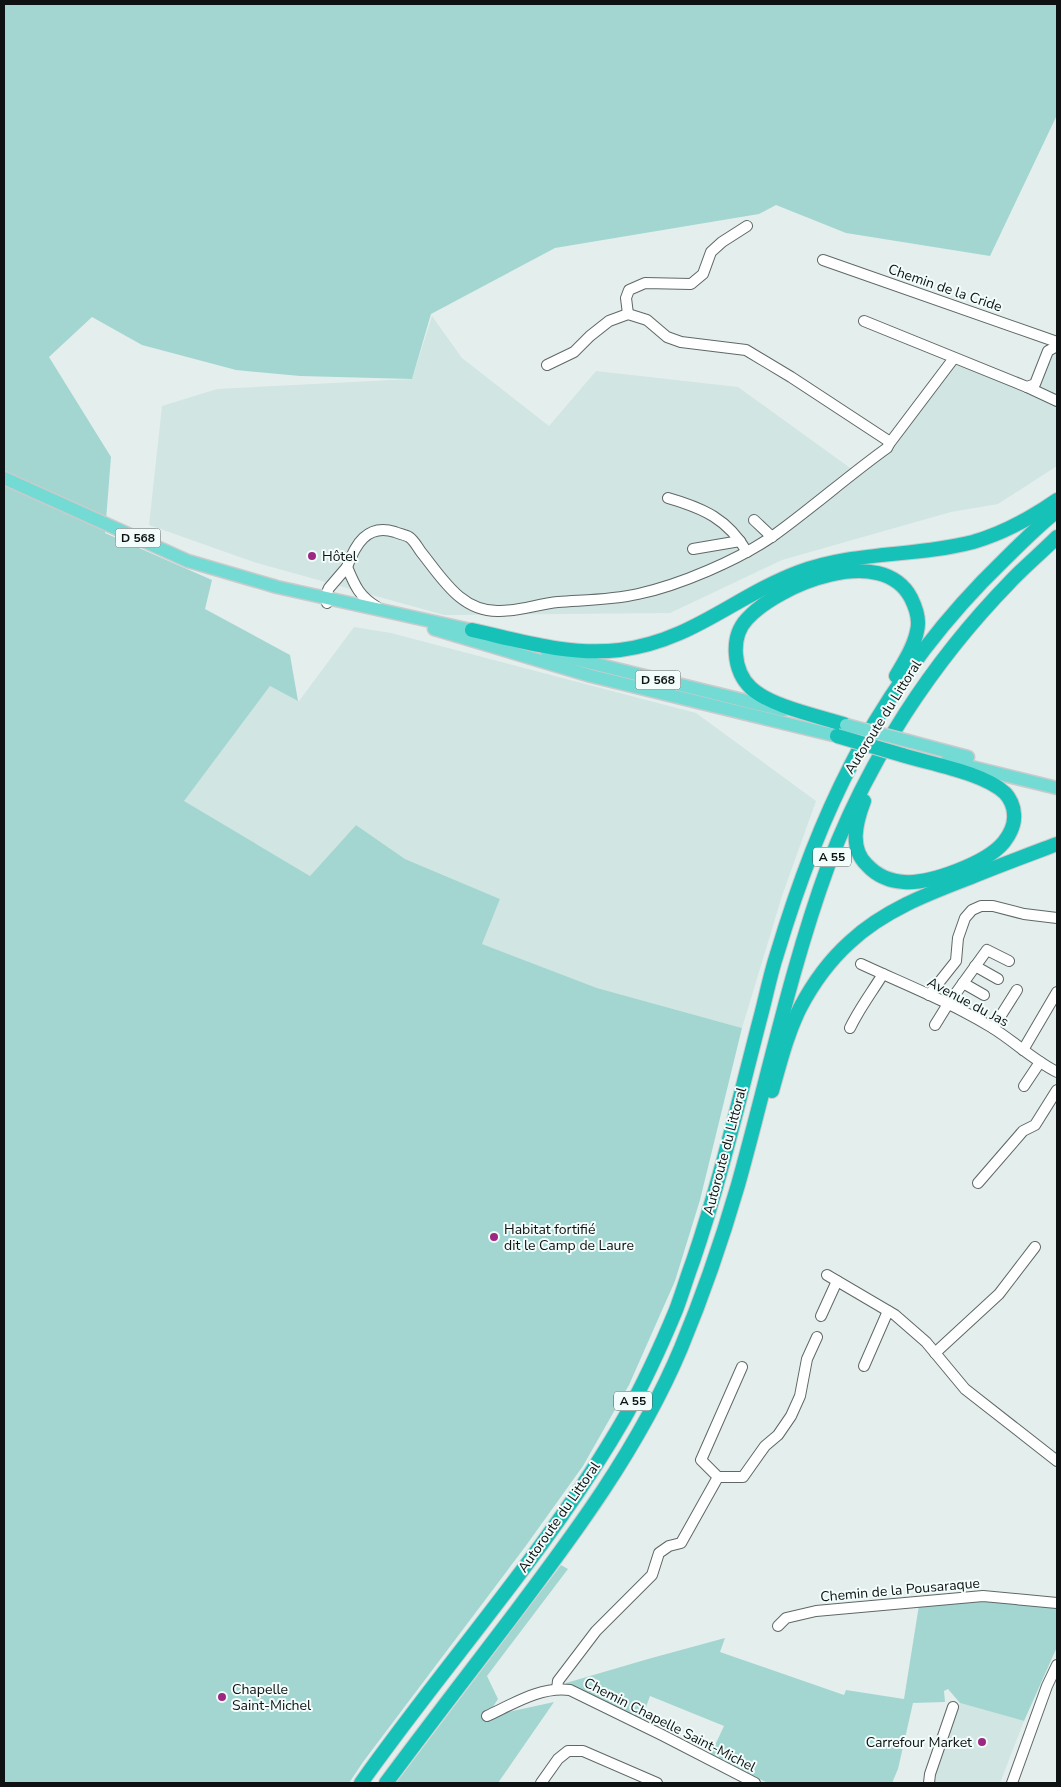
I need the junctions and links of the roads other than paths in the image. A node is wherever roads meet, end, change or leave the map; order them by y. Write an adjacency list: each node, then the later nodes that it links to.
1 (748, 226): 3 (street)
2 (823, 260): 5 (street, Chemin de la Cride)
3 (628, 314): 8 (street); 11 (street)
4 (864, 321): 7 (street)
5 (1057, 342)
6 (1057, 346): 9 (street)
7 (954, 358): 9 (street); 11 (street)
8 (547, 365)
9 (1027, 387): 10 (street)
10 (1057, 401)
11 (889, 444): 17 (street)
12 (4, 478): 25 (main road, D 568)
13 (668, 498): 19 (street)
14 (1057, 500): 27 (highway)
15 (1057, 511): 35 (highway, Autoroute du Littoral / A 55)
16 (754, 520): 17 (street)
17 (772, 537): 21 (street)
18 (1057, 537): 24 (highway, Autoroute du Littoral / A 55)
19 (740, 541): 20 (street); 21 (street)
20 (693, 549)
21 (747, 552): 22 (street)
22 (347, 567): 23 (street); 25 (street)
23 (355, 586): 25 (street); 26 (street)
24 (998, 596): 30 (highway); 56 (highway, Autoroute du Littoral / A 55)
25 (334, 602): 26 (main road, D 568); 29 (main road, D 568)
26 (380, 609): 27 (main road, D 568)
27 (472, 630): 28 (main road, D 568)
28 (846, 724): 30 (main road, D 568, bridge); 35 (highway)
29 (834, 735): 30 (highway, bridge)
30 (905, 749): 31 (main road, D 568); 32 (main road, D 568)
31 (1057, 780)
32 (1057, 788)
33 (1057, 844): 56 (highway)
34 (1057, 918): 44 (street)
35 (776, 956): 75 (highway, Autoroute du Littoral / A 55)
36 (1009, 961): 38 (street)
37 (861, 964): 39 (street, Avenue du Jas)
38 (975, 966): 40 (street); 41 (street)
39 (883, 974): 44 (street, Avenue du Jas); 48 (street)
40 (998, 979)
41 (963, 983): 45 (street); 46 (street)
42 (1016, 990): 49 (street)
43 (1057, 992): 50 (street)
44 (929, 995): 46 (street, Avenue du Jas)
45 (984, 995)
46 (948, 1004): 47 (street); 49 (street, Avenue du Jas)
47 (935, 1024)
48 (850, 1028)
49 (993, 1028): 50 (street, Avenue du Jas)
50 (1023, 1050): 51 (street, Avenue du Jas)
51 (1040, 1062): 52 (street, Avenue du Jas); 53 (street)
52 (1057, 1072)
53 (1024, 1086)
54 (1057, 1090): 55 (street)
55 (978, 1182)
56 (723, 1236): 76 (highway, Autoroute du Littoral / A 55)
57 (1034, 1247): 63 (street)
58 (826, 1275): 59 (street)
59 (838, 1281): 60 (street); 61 (street)
60 (888, 1311): 63 (street); 64 (street)
61 (821, 1316)
62 (817, 1337): 67 (street)
63 (935, 1353): 66 (street)
64 (864, 1366)
65 (742, 1367): 67 (street)
66 (1057, 1461)
67 (718, 1477): 71 (street)
68 (1057, 1603): 69 (street, Chemin de la Pousaraque)
69 (778, 1626)
70 (1057, 1665): 81 (street)
71 (557, 1688): 73 (street); 79 (street, Chemin Chapelle Saint-Michel)
72 (953, 1707): 80 (street)
73 (488, 1716)
74 (635, 1779): 77 (street); 78 (street)
75 (361, 1783)
76 (386, 1783)
77 (541, 1783)
78 (657, 1783)
79 (755, 1783)
80 (929, 1783)
81 (1012, 1783)

